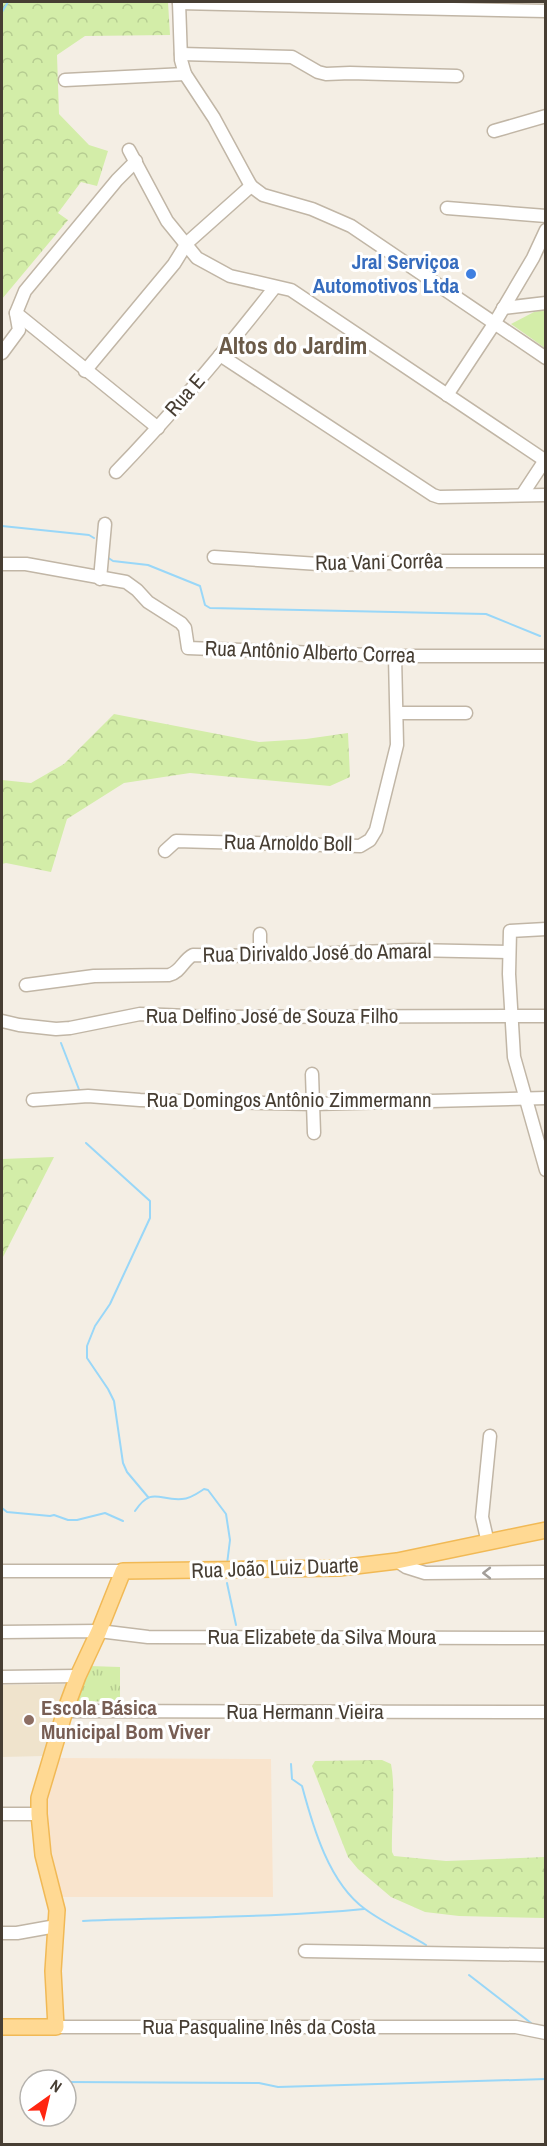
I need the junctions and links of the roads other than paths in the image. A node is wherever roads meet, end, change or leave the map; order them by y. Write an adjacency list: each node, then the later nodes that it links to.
1 (179, 2): 2 (street); 3 (street)
2 (546, 11)
3 (181, 54): 4 (street); 5 (street)
4 (185, 74): 6 (street); 11 (street)
5 (457, 76)
6 (65, 80)
7 (546, 116): 8 (street)
8 (494, 131)
9 (129, 150): 10 (street)
10 (136, 161): 15 (street); 19 (street)
11 (251, 186): 15 (street); 20 (street)
12 (447, 208): 13 (street)
13 (546, 216)
14 (544, 237): 18 (street)
15 (187, 243): 16 (street); 24 (street)
16 (275, 287): 22 (street, Rua E); 25 (street)
17 (546, 303): 18 (street)
18 (503, 308): 20 (street)
19 (16, 313): 21 (street); 24 (street)
20 (494, 324): 23 (street); 25 (street)
21 (2, 353)
22 (220, 355): 26 (street, Rua E); 29 (street)
23 (546, 357)
24 (85, 371): 26 (street)
25 (447, 395): 27 (street)
26 (158, 428): 28 (street, Rua E)
27 (545, 460): 29 (street)
28 (116, 472)
29 (522, 495): 30 (street)
30 (546, 495)
31 (105, 524): 35 (street)
32 (214, 557): 33 (street, Rua Vani Corrêa)
33 (546, 561)
34 (2, 564): 35 (street, Rua Antônio Alberto Correa)
35 (100, 579): 36 (street, Rua Antônio Alberto Correa)
36 (395, 656): 37 (street, Rua Antônio Alberto Correa); 38 (street, Rua Arnoldo Boll)
37 (546, 656)
38 (398, 713): 39 (street); 40 (street, Rua Arnoldo Boll)
39 (466, 713)
40 (165, 851)
41 (546, 929): 43 (street)
42 (260, 934): 44 (street)
43 (509, 952): 44 (street, Rua Dirivaldo José do Amaral); 47 (street)
44 (260, 956): 45 (street, Rua Dirivaldo José do Amaral)
45 (26, 985)
46 (546, 1016): 47 (street, Rua Delfino José de Souza Filho)
47 (511, 1017): 48 (street, Rua Delfino José de Souza Filho); 50 (street)
48 (2, 1021)
49 (312, 1074): 53 (street)
50 (526, 1098): 51 (street, Rua Domingos Antônio Zimmermann); 53 (street, Rua Domingos Antônio Zimmermann); 55 (street)
51 (546, 1098)
52 (33, 1100): 53 (street, Rua Domingos Antônio Zimmermann)
53 (313, 1104): 54 (street)
54 (314, 1133)
55 (546, 1170)
56 (490, 1436): 58 (street)
57 (546, 1530): 58 (main road, Rua João Luiz Duarte)
58 (488, 1543): 59 (main road, Rua João Luiz Duarte)
59 (397, 1561): 60 (main road, Rua João Luiz Duarte); 62 (street, one-way to 59)
60 (123, 1570): 61 (street, Rua João Luiz Duarte); 63 (main road)
61 (2, 1572)
62 (546, 1572)
63 (99, 1631): 64 (street, Rua Elizabete da Silva Moura); 65 (street, Rua Elizabete da Silva Moura); 66 (main road)
64 (2, 1632)
65 (546, 1638)
66 (78, 1676): 67 (street); 68 (main road)
67 (2, 1677)
68 (65, 1711): 69 (street, Rua Hermann Vieira); 71 (main road)
69 (546, 1712)
70 (2, 1814): 71 (street)
71 (39, 1814): 72 (main road)
72 (56, 1926): 73 (street); 77 (main road)
73 (2, 1933)
74 (305, 1951): 75 (street)
75 (546, 1955)
76 (2, 2027): 77 (main road, Rua Pasqualine Inês da Costa)
77 (56, 2027): 78 (street, Rua Pasqualine Inês da Costa)
78 (546, 2033)

